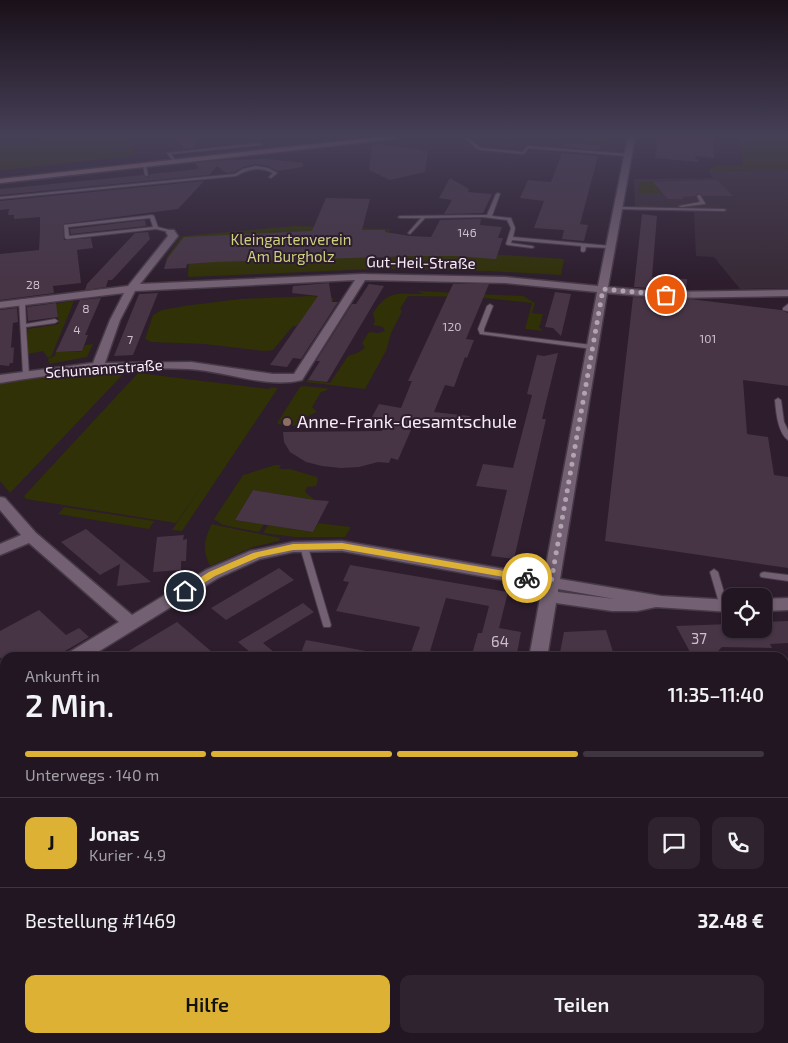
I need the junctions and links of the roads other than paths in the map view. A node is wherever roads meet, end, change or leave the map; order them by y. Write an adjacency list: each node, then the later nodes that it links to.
1 (82, 186): 5 (lane)
2 (622, 186): 6 (street)
3 (498, 194): 10 (lane)
4 (699, 196): 7 (lane)
5 (0, 198)
6 (618, 208): 7 (lane); 18 (street)
7 (649, 210): 8 (lane)
8 (724, 210)
9 (400, 217): 11 (lane)
10 (490, 217): 11 (lane); 15 (lane)
11 (423, 218): 14 (lane)
12 (156, 228): 12 (lane); 13 (lane)
13 (171, 232): 21 (street)
14 (410, 233)
15 (510, 238): 16 (lane); 17 (lane)
16 (584, 245): 18 (lane); 19 (lane)
17 (532, 247)
18 (611, 247): 22 (street)
19 (583, 251)
20 (362, 277): 21 (street, Gut-Heil-Straße); 22 (street, Gut-Heil-Straße); 30 (street, Schumannstraße)
21 (131, 288): 24 (street, Gut-Heil-Straße); 30 (street)
22 (603, 289): 23 (street, Gut-Heil-Straße); 29 (street)
23 (788, 293)
24 (22, 301): 25 (street, Gut-Heil-Straße); 28 (lane)
25 (0, 305)
26 (490, 306): 29 (lane)
27 (55, 321): 28 (lane)
28 (23, 326): 31 (lane)
29 (592, 347): 43 (street)
30 (98, 366): 31 (street, Schumannstraße)
31 (26, 375): 32 (street, Schumannstraße)
32 (0, 379)
33 (778, 400): 34 (lane)
34 (784, 423): 35 (lane)
35 (788, 438)
36 (0, 500): 37 (street)
37 (31, 536): 39 (street); 48 (street)
38 (304, 547): 43 (street); 48 (street); 49 (lane)
39 (0, 550)
40 (714, 572): 44 (lane)
41 (764, 575): 42 (lane)
42 (788, 578)
43 (550, 589): 47 (street); 51 (street)
44 (722, 591)
45 (788, 604): 46 (street)
46 (772, 605)
47 (722, 606)
48 (132, 624): 50 (street)
49 (327, 625)
50 (84, 652)
51 (539, 652)

